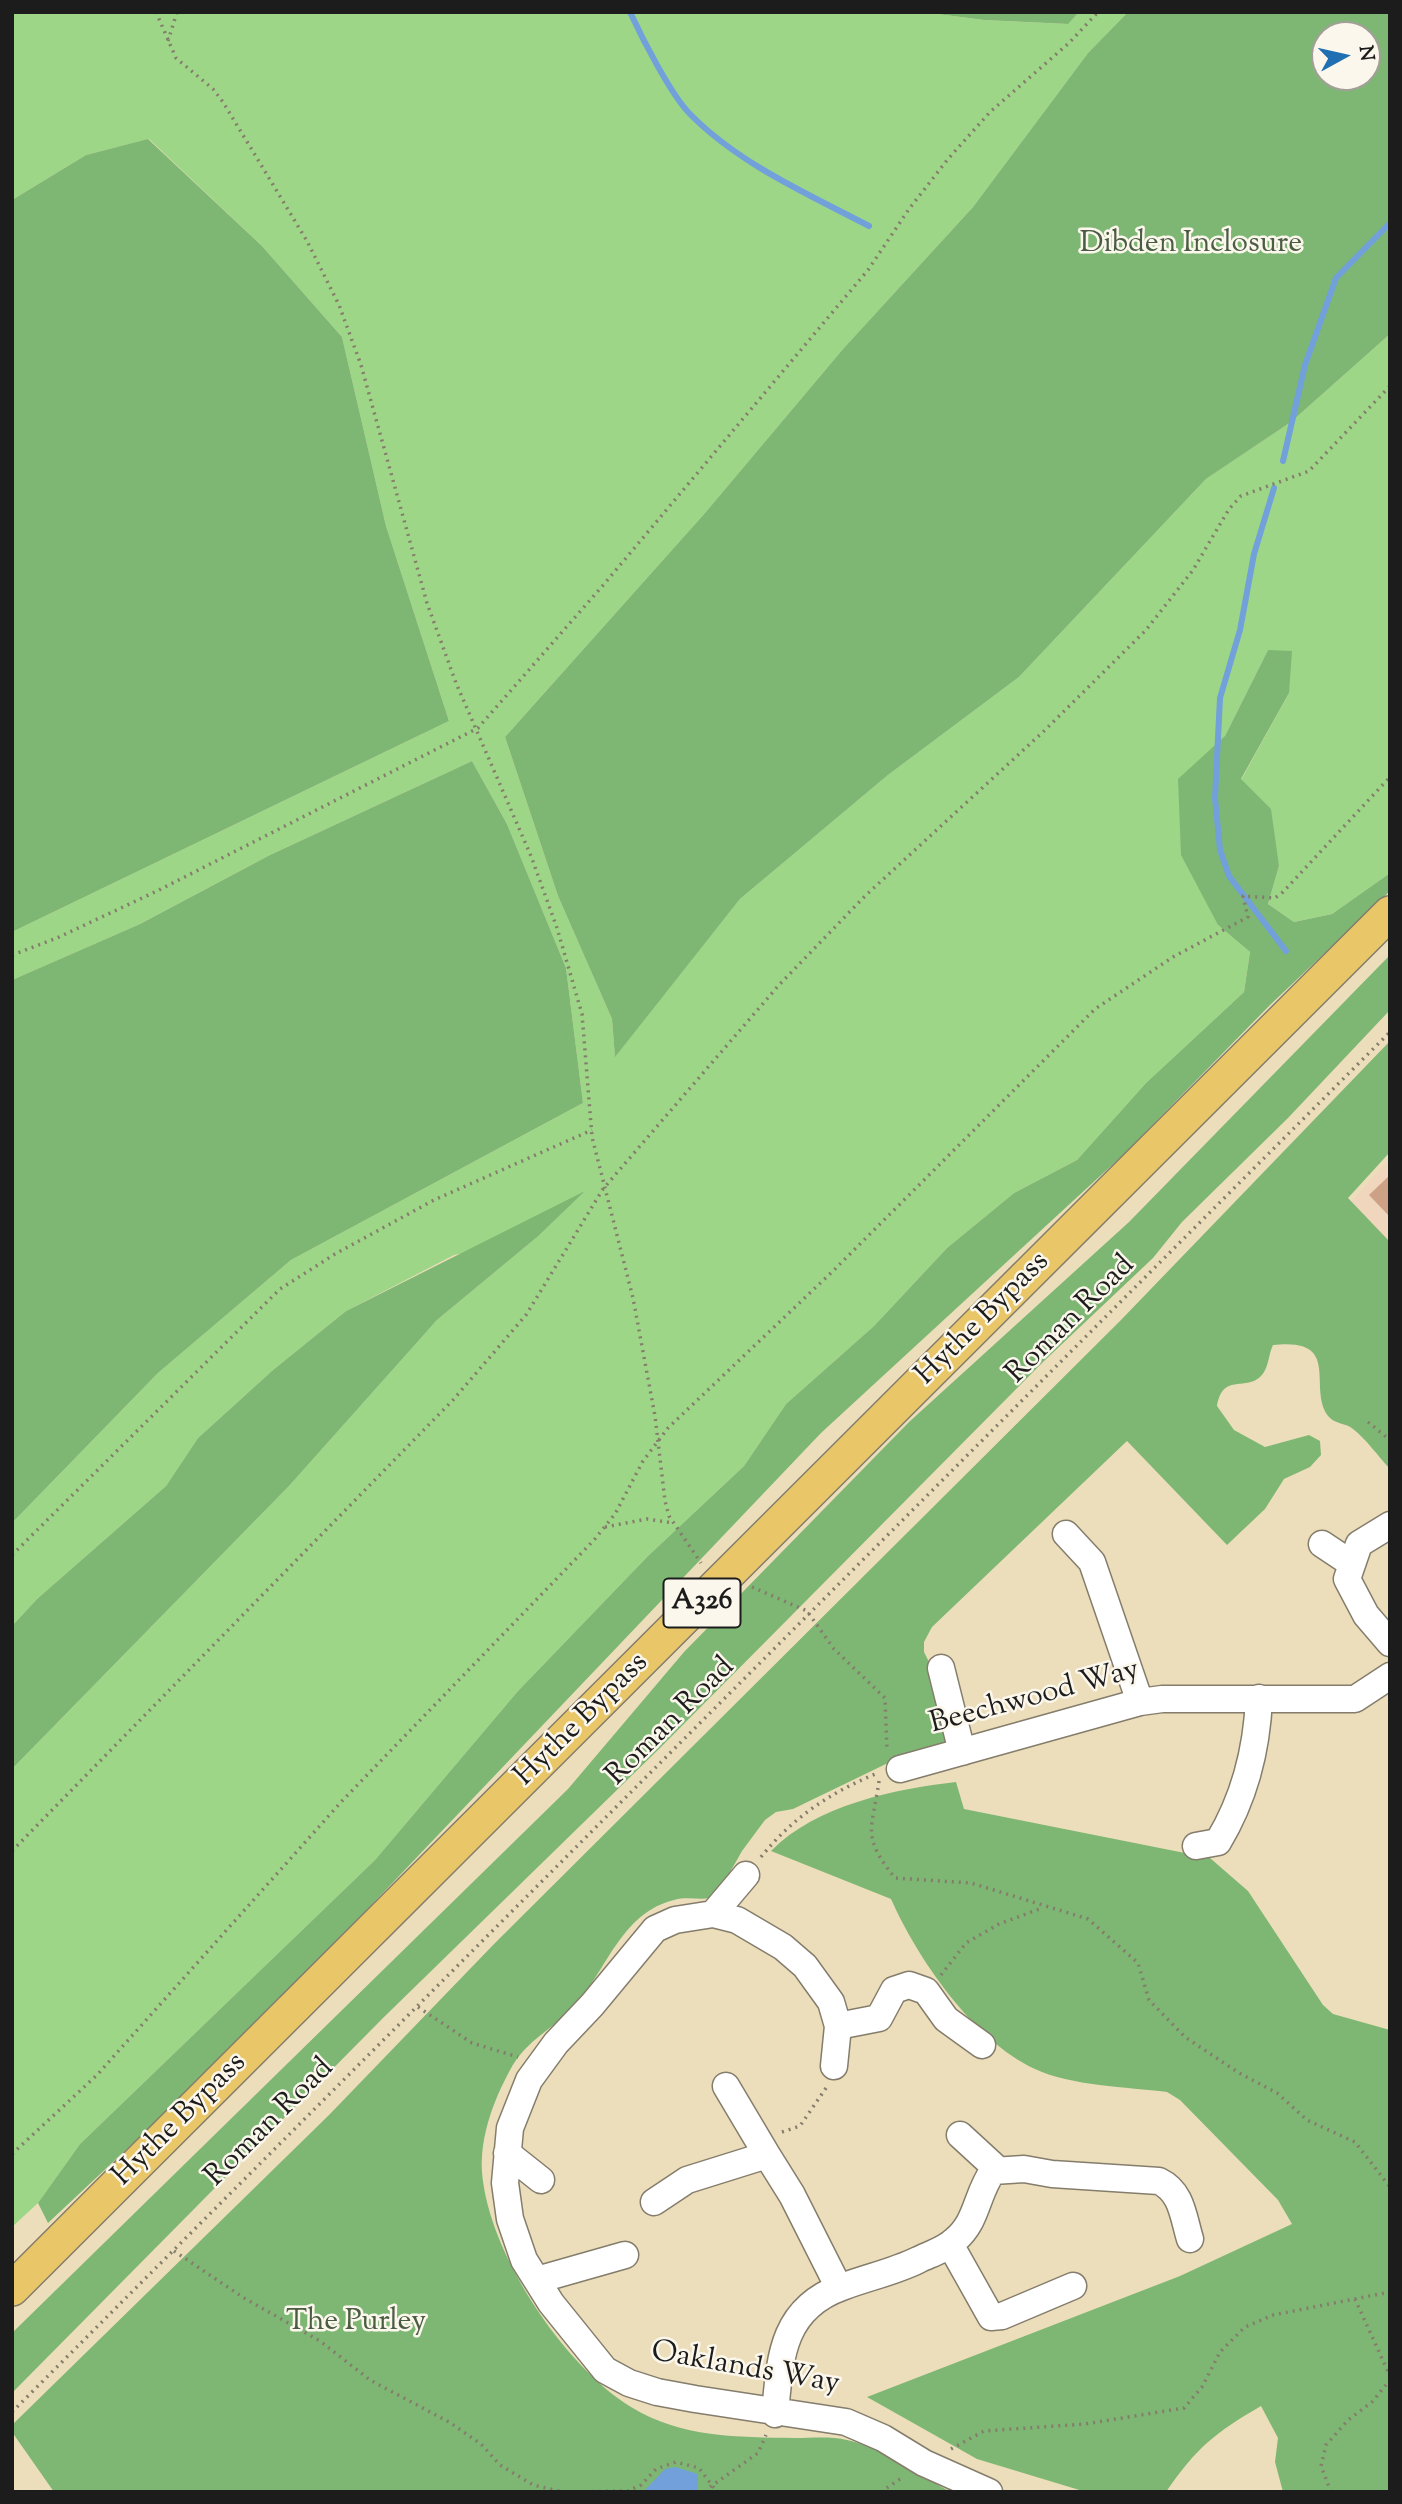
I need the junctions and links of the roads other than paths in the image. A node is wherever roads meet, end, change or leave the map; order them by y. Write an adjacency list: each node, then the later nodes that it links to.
1 (1390, 913): 32 (main road, Hythe Bypass / A326)
2 (1390, 1525): 5 (street)
3 (1066, 1534): 10 (street)
4 (1322, 1544): 5 (street)
5 (1352, 1564): 6 (street)
6 (1390, 1643)
7 (941, 1668): 11 (street)
8 (1390, 1676): 9 (street, Beechwood Way)
9 (1259, 1698): 10 (street, Beechwood Way); 13 (street)
10 (1140, 1703): 11 (street, Beechwood Way)
11 (962, 1752): 12 (street, Beechwood Way)
12 (888, 1764)
13 (1196, 1846)
14 (747, 1875): 15 (street)
15 (713, 1914): 16 (street); 22 (street, Oaklands Way)
16 (838, 2026): 17 (street); 18 (street)
17 (982, 2045)
18 (834, 2066)
19 (726, 2086): 21 (street)
20 (960, 2135): 23 (street)
21 (763, 2147): 25 (street); 31 (street)
22 (507, 2153): 24 (street); 29 (street, Oaklands Way)
23 (998, 2170): 26 (street); 27 (street)
24 (541, 2180)
25 (654, 2202)
26 (1190, 2239)
27 (950, 2244): 30 (street); 31 (street)
28 (625, 2255): 29 (street)
29 (537, 2280): 33 (street, Oaklands Way)
30 (1073, 2286)
31 (839, 2288): 33 (street)
32 (12, 2290)
33 (775, 2414): 34 (street, Oaklands Way)
34 (989, 2492)

